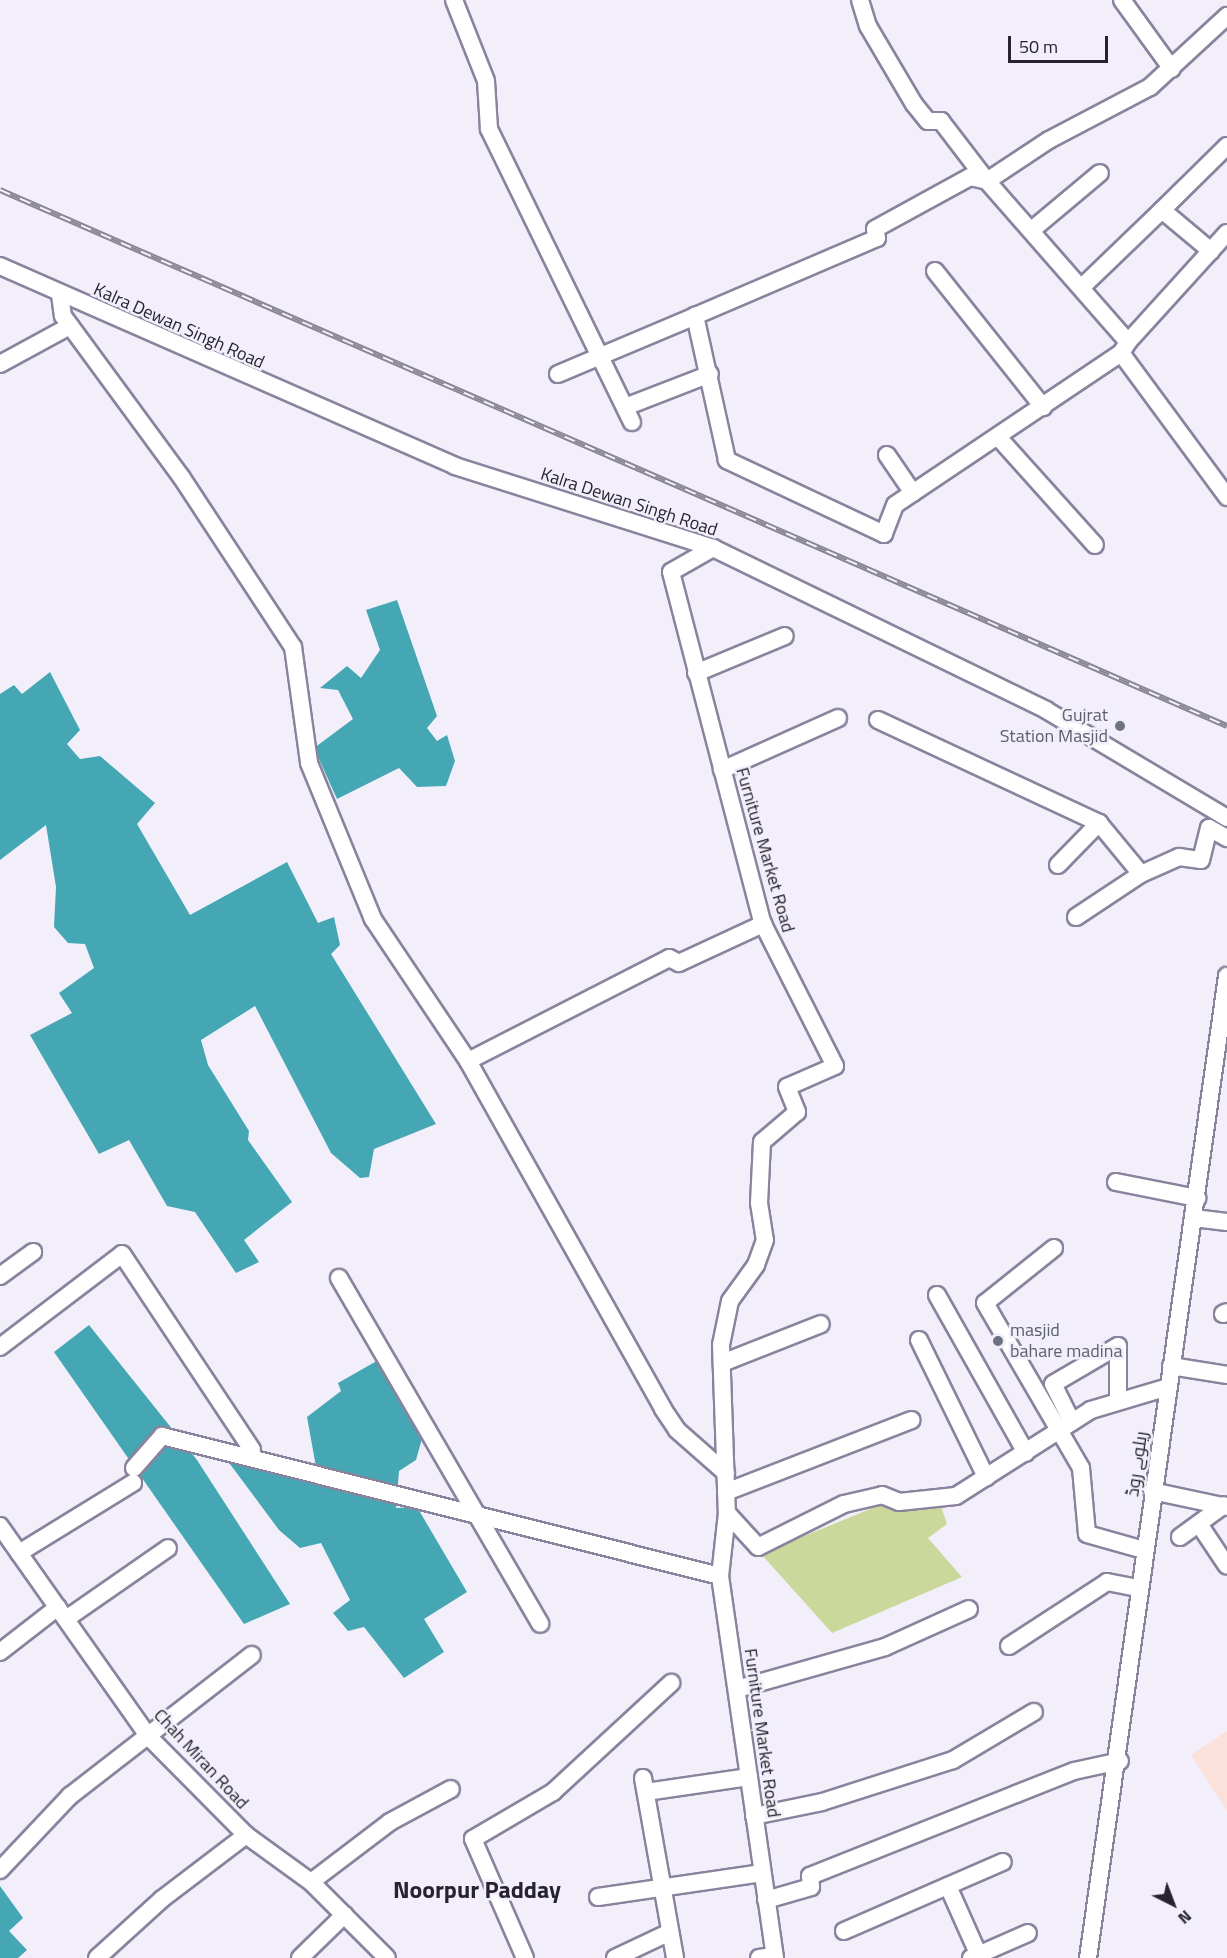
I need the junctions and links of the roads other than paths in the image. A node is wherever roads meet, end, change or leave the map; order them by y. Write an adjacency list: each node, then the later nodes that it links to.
1 (454, 0): 20 (street)
2 (861, 0): 8 (street)
3 (1122, 0): 5 (street)
4 (1227, 16): 5 (street)
5 (1173, 69): 8 (street)
6 (1227, 146): 9 (street)
7 (1100, 173): 10 (street)
8 (987, 181): 10 (street); 17 (street)
9 (1162, 210): 12 (street); 15 (street)
10 (1033, 229): 15 (street)
11 (1227, 233): 12 (street)
12 (1211, 251): 19 (street)
13 (0, 266): 16 (street, Kalra Dewan Singh Road)
14 (934, 271): 24 (street)
15 (1082, 287): 19 (street)
16 (60, 295): 18 (street); 30 (street, Kalra Dewan Singh Road)
17 (695, 316): 20 (street); 23 (street)
18 (70, 326): 21 (street); 44 (street)
19 (1125, 348): 24 (street); 28 (street)
20 (601, 354): 22 (street); 23 (street)
21 (0, 364)
22 (558, 374)
23 (710, 374): 27 (street)
24 (1043, 406): 25 (street)
25 (998, 437): 27 (street); 29 (street)
26 (887, 455): 27 (street)
27 (913, 493)
28 (1227, 497)
29 (1095, 545)
30 (713, 548): 32 (street, Furniture Market Road); 36 (street, Kalra Dewan Singh Road)
31 (785, 636): 32 (street)
32 (696, 673): 35 (street, Furniture Market Road)
33 (838, 718): 35 (street)
34 (878, 720): 37 (street)
35 (722, 770): 42 (street, Furniture Market Road)
36 (1227, 818)
37 (1099, 823): 39 (street); 40 (street)
38 (1227, 838): 40 (street)
39 (1058, 866)
40 (1141, 874): 41 (street)
41 (1076, 917)
42 (763, 924): 44 (street); 57 (street, Furniture Market Road)
43 (1227, 976): 46 (street, ریلوے روڈ)
44 (468, 1061): 67 (street)
45 (1116, 1182): 46 (street)
46 (1197, 1198): 47 (street, ریلوے روڈ)
47 (1194, 1218): 48 (street); 58 (street, ریلوے روڈ)
48 (1227, 1222)
49 (1054, 1248): 64 (street)
50 (33, 1252): 51 (street)
51 (0, 1276)
52 (339, 1278): 72 (street)
53 (937, 1295): 66 (street)
54 (820, 1324): 57 (street)
55 (919, 1340): 68 (street)
56 (0, 1347): 65 (street)
57 (722, 1363): 67 (street, Furniture Market Road)
58 (1171, 1366): 59 (street); 60 (street, ریلوے روڈ)
59 (1227, 1375)
60 (1168, 1387): 61 (street); 69 (street, ریلوے روڈ)
61 (1118, 1399): 63 (street); 63 (street)
62 (912, 1420): 70 (street)
63 (1072, 1422): 64 (street)
64 (1057, 1432): 66 (street); 78 (street)
65 (252, 1450)
66 (1026, 1453): 68 (street)
67 (726, 1473): 70 (street, Furniture Market Road)
68 (986, 1477): 73 (street)
69 (1152, 1491): 71 (street); 78 (street, ریلوے روڈ)
70 (726, 1492): 73 (street, Furniture Market Road)
71 (1226, 1506): 74 (street)
72 (476, 1512): 79 (street); 81 (street); 85 (street)
73 (727, 1513): 81 (street, Furniture Market Road)
74 (1199, 1524): 76 (street); 80 (street)
75 (0, 1526): 79 (street, Chah Miran Road)
76 (1180, 1537)
77 (168, 1548): 84 (street)
78 (1144, 1550): 82 (street, ریلوے روڈ)
79 (19, 1553): 84 (street, Chah Miran Road)
80 (1227, 1566)
81 (720, 1576): 90 (street, Furniture Market Road)
82 (1138, 1588): 86 (street); 93 (street, ریلوے روڈ)
83 (969, 1610): 90 (street)
84 (62, 1613): 87 (street); 92 (street, Chah Miran Road)
85 (540, 1624)
86 (1009, 1646)
87 (0, 1652)
88 (252, 1655): 92 (street)
89 (671, 1683): 115 (street)
90 (736, 1689): 94 (street, Furniture Market Road)
91 (1034, 1712): 96 (street)
92 (148, 1736): 97 (street, Chah Miran Road); 99 (street)
93 (1120, 1761): 105 (street); 118 (street, ریلوے روڈ)
94 (749, 1777): 96 (street, Furniture Market Road); 103 (street)
95 (451, 1789): 101 (street)
96 (754, 1816): 100 (street, Furniture Market Road)
97 (246, 1835): 101 (street, Chah Miran Road); 112 (street)
98 (1003, 1862): 102 (street)
99 (0, 1870)
100 (762, 1873): 103 (street); 105 (street, Furniture Market Road)
101 (311, 1882): 106 (street, Chah Miran Road)
102 (948, 1886): 107 (street); 111 (street)
103 (663, 1887): 104 (street); 108 (street)
104 (598, 1897)
105 (766, 1900): 110 (street, Furniture Market Road)
106 (344, 1915): 113 (street); 114 (street, Chah Miran Road)
107 (844, 1931)
108 (670, 1932): 116 (street); 117 (street)
109 (1028, 1932): 111 (street)
110 (769, 1957)
111 (977, 1957)
112 (97, 1958)
113 (300, 1958)
114 (387, 1958)
115 (525, 1958)
116 (615, 1958)
117 (675, 1958)
118 (1088, 1958)

